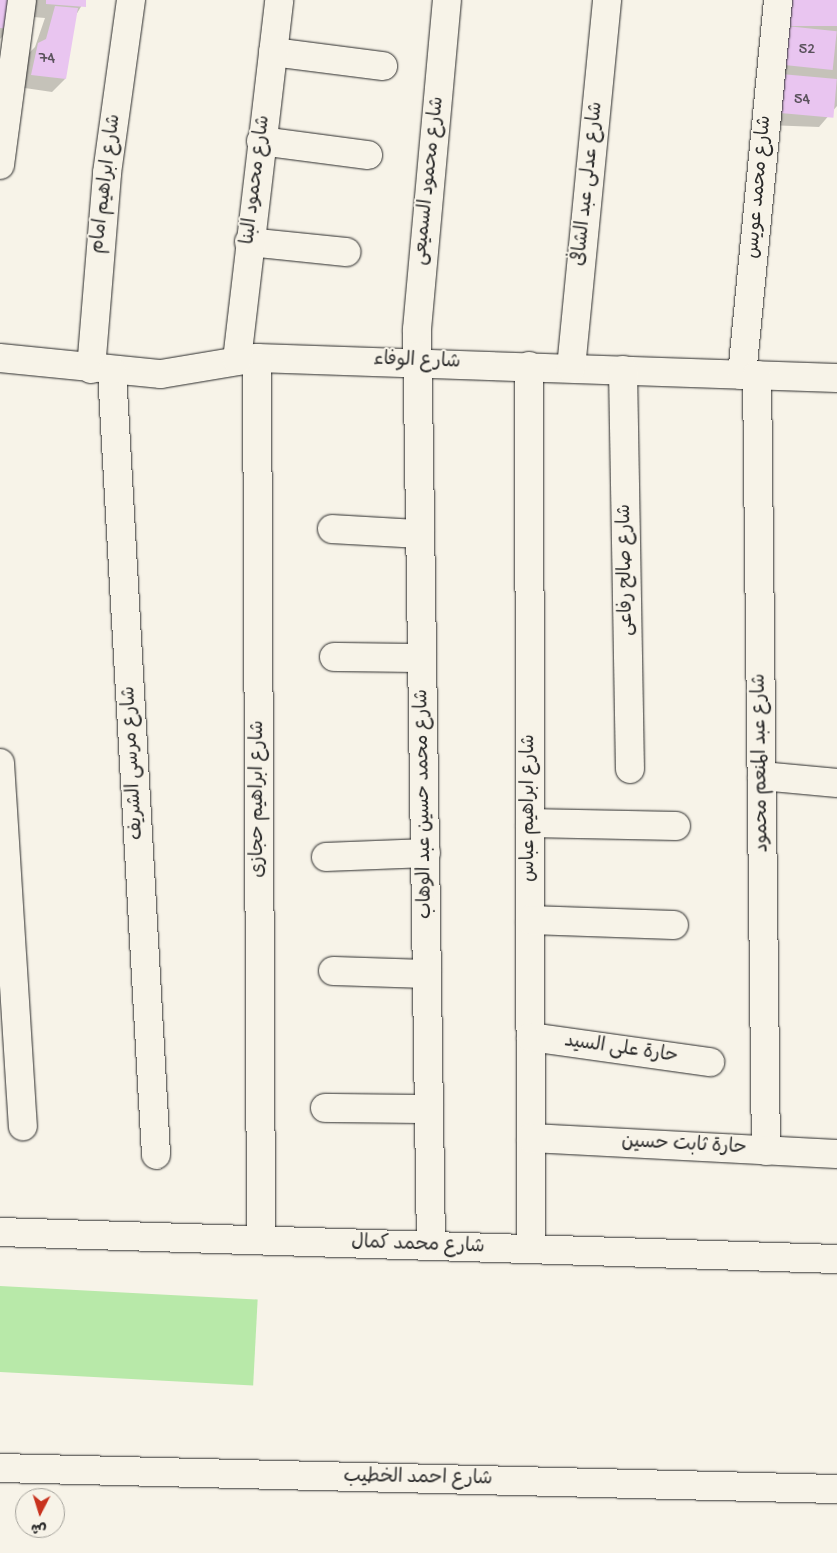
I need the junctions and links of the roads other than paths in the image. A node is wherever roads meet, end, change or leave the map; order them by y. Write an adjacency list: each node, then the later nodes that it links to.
1 (22, 0): 11 (street)
2 (131, 0): 19 (street, شارع ابراهيم امام)
3 (279, 0): 7 (street, شارع محمود البنا)
4 (447, 0): 16 (street, شارع محمود السميعى)
5 (607, 0): 18 (street, شارع عدلى عبد الشافى)
6 (778, 0): 21 (street, شارع محمد عويس)
7 (272, 52): 8 (street); 9 (street, شارع محمود البنا)
8 (383, 66)
9 (261, 141): 10 (street); 12 (street, شارع محمود البنا)
10 (368, 154)
11 (0, 164)
12 (249, 242): 13 (street); 15 (street, شارع محمود البنا)
13 (346, 252)
14 (0, 358): 19 (street, شارع الوفاء)
15 (247, 359): 16 (street, شارع الوفاء); 19 (street, شارع الوفاء); 49 (street, شارع ابراهيم حجازى)
16 (418, 362): 17 (street, شارع الوفاء); 24 (street, شارع محمد حسين عبد الوهاب)
17 (529, 366): 18 (street, شارع الوفاء); 31 (street, شارع ابراهيم عباس)
18 (571, 368): 20 (street, شارع الوفاء)
19 (102, 370): 47 (street, شارع مرسى الشريف)
20 (623, 370): 21 (street, شارع الوفاء); 28 (street, شارع صالح رفاعى)
21 (750, 375): 22 (street, شارع الوفاء); 29 (street, شارع عبد المنعم محمود)
22 (837, 378)
23 (332, 529): 24 (street)
24 (420, 534): 26 (street, شارع محمد حسين عبد الوهاب)
25 (334, 657): 26 (street)
26 (422, 658): 33 (street, شارع محمد حسين عبد الوهاب)
27 (0, 763): 43 (street)
28 (630, 769)
29 (762, 776): 30 (street); 45 (street, شارع عبد المنعم محمود)
30 (837, 783)
31 (530, 823): 32 (street); 35 (street, شارع ابراهيم عباس)
32 (676, 826)
33 (426, 853): 34 (street); 38 (street, شارع محمد حسين عبد الوهاب)
34 (326, 858)
35 (530, 920): 36 (street); 39 (street, شارع ابراهيم عباس)
36 (674, 925)
37 (333, 971): 38 (street)
38 (427, 974): 42 (street, شارع محمد حسين عبد الوهاب)
39 (531, 1037): 40 (street, حارة على السيد); 44 (street, شارع ابراهيم عباس)
40 (710, 1062)
41 (325, 1108): 42 (street)
42 (429, 1109): 50 (street, شارع محمد حسين عبد الوهاب)
43 (23, 1126)
44 (531, 1138): 45 (street, حارة ثابت حسين); 51 (street, شارع ابراهيم عباس)
45 (766, 1151): 46 (street, حارة ثابت حسين)
46 (837, 1154)
47 (156, 1155)
48 (0, 1232): 49 (street, شارع محمد كمال)
49 (261, 1240): 50 (street, شارع محمد كمال)
50 (431, 1246): 51 (street, شارع محمد كمال)
51 (531, 1249): 52 (street, شارع محمد كمال)
52 (837, 1259)
53 (0, 1468): 54 (street, شارع احمد الخطيب)
54 (837, 1489)

